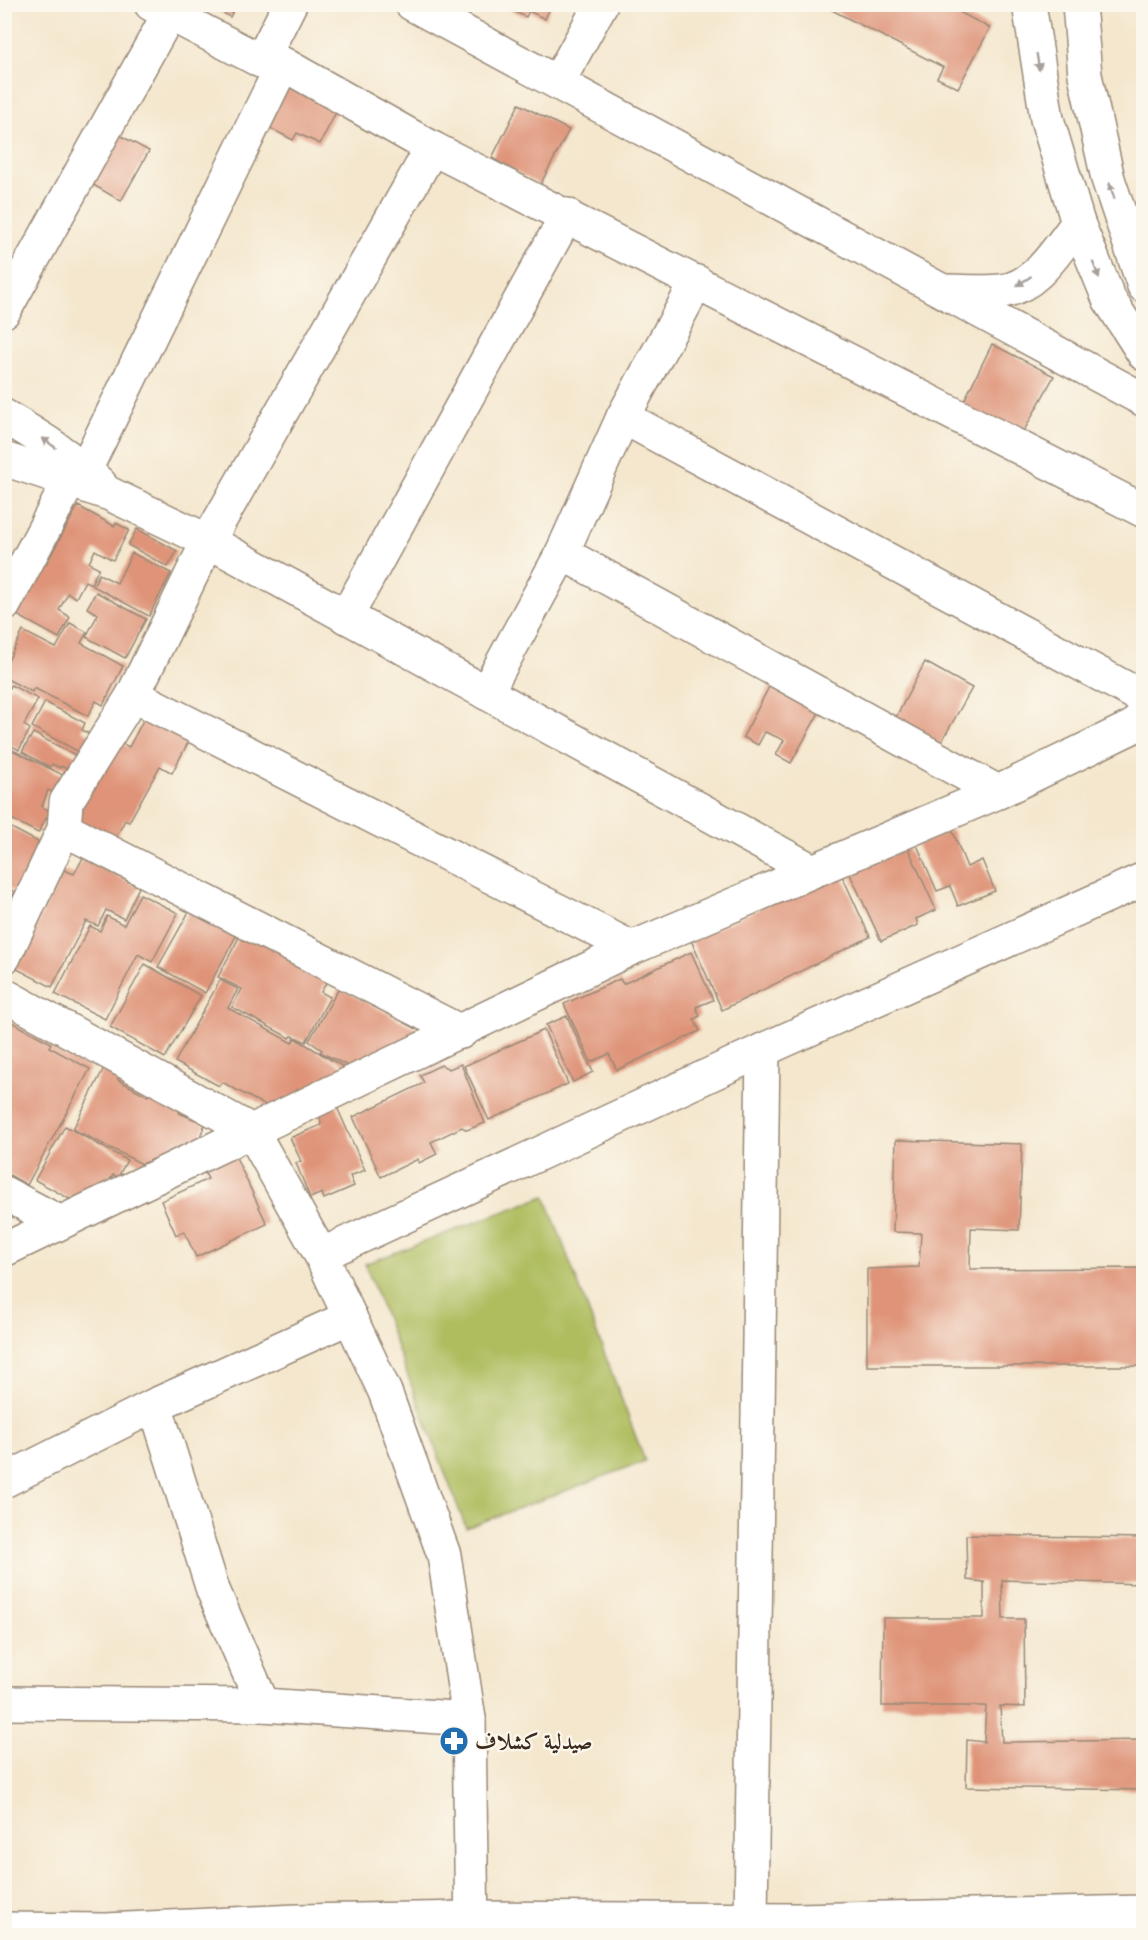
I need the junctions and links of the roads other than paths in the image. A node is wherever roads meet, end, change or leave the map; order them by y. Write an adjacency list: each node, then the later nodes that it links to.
1 (290, 4): 7 (street)
2 (601, 4): 8 (street)
3 (1029, 4): 11 (street, one-way to 11)
4 (1079, 4): 13 (street, one-way to 4)
5 (418, 6): 8 (street)
6 (160, 9): 7 (street); 15 (street)
7 (272, 63): 9 (street); 21 (street)
8 (558, 82): 14 (street)
9 (432, 148): 10 (street); 23 (street)
10 (567, 215): 12 (street); 26 (street)
11 (1077, 224): 14 (street, one-way to 14); 16 (street, one-way to 16)
12 (697, 282): 19 (street); 22 (street)
13 (1143, 286)
14 (944, 291): 17 (street)
15 (4, 311)
16 (1143, 354)
17 (1143, 400)
18 (4, 416): 21 (street, one-way to 18)
19 (623, 417): 24 (street); 29 (street)
20 (4, 459): 21 (street)
21 (77, 476): 23 (street); 25 (street)
22 (1143, 512)
23 (208, 541): 26 (street); 28 (street)
24 (562, 553): 27 (street); 31 (street)
25 (4, 605)
26 (346, 617): 27 (street)
27 (486, 693): 33 (street)
28 (133, 695): 32 (street); 35 (street)
29 (1143, 698)
30 (1143, 714): 31 (street)
31 (998, 792): 33 (street)
32 (64, 829): 36 (street); 38 (street)
33 (811, 870): 35 (street)
34 (1143, 879): 39 (street)
35 (632, 948): 38 (street)
36 (4, 957)
37 (4, 995): 40 (street)
38 (461, 1032): 40 (street)
39 (763, 1050): 44 (street); 51 (street)
40 (252, 1131): 42 (street); 44 (street)
41 (4, 1193): 42 (street)
42 (59, 1222): 43 (street)
43 (4, 1250)
44 (321, 1255): 45 (street)
45 (350, 1317): 46 (street); 50 (street)
46 (155, 1405): 47 (street); 49 (street)
47 (4, 1481)
48 (4, 1703): 49 (street)
49 (262, 1705): 50 (street)
50 (469, 1719): 53 (street)
51 (752, 1920): 56 (street); 57 (street)
52 (1135, 1920): 54 (street)
53 (472, 1927): 55 (street); 56 (street)
54 (964, 1927): 57 (street)
55 (297, 1928): 59 (street)
56 (639, 1928)
57 (797, 1928)
58 (4, 1929): 59 (street)
59 (106, 1933)

